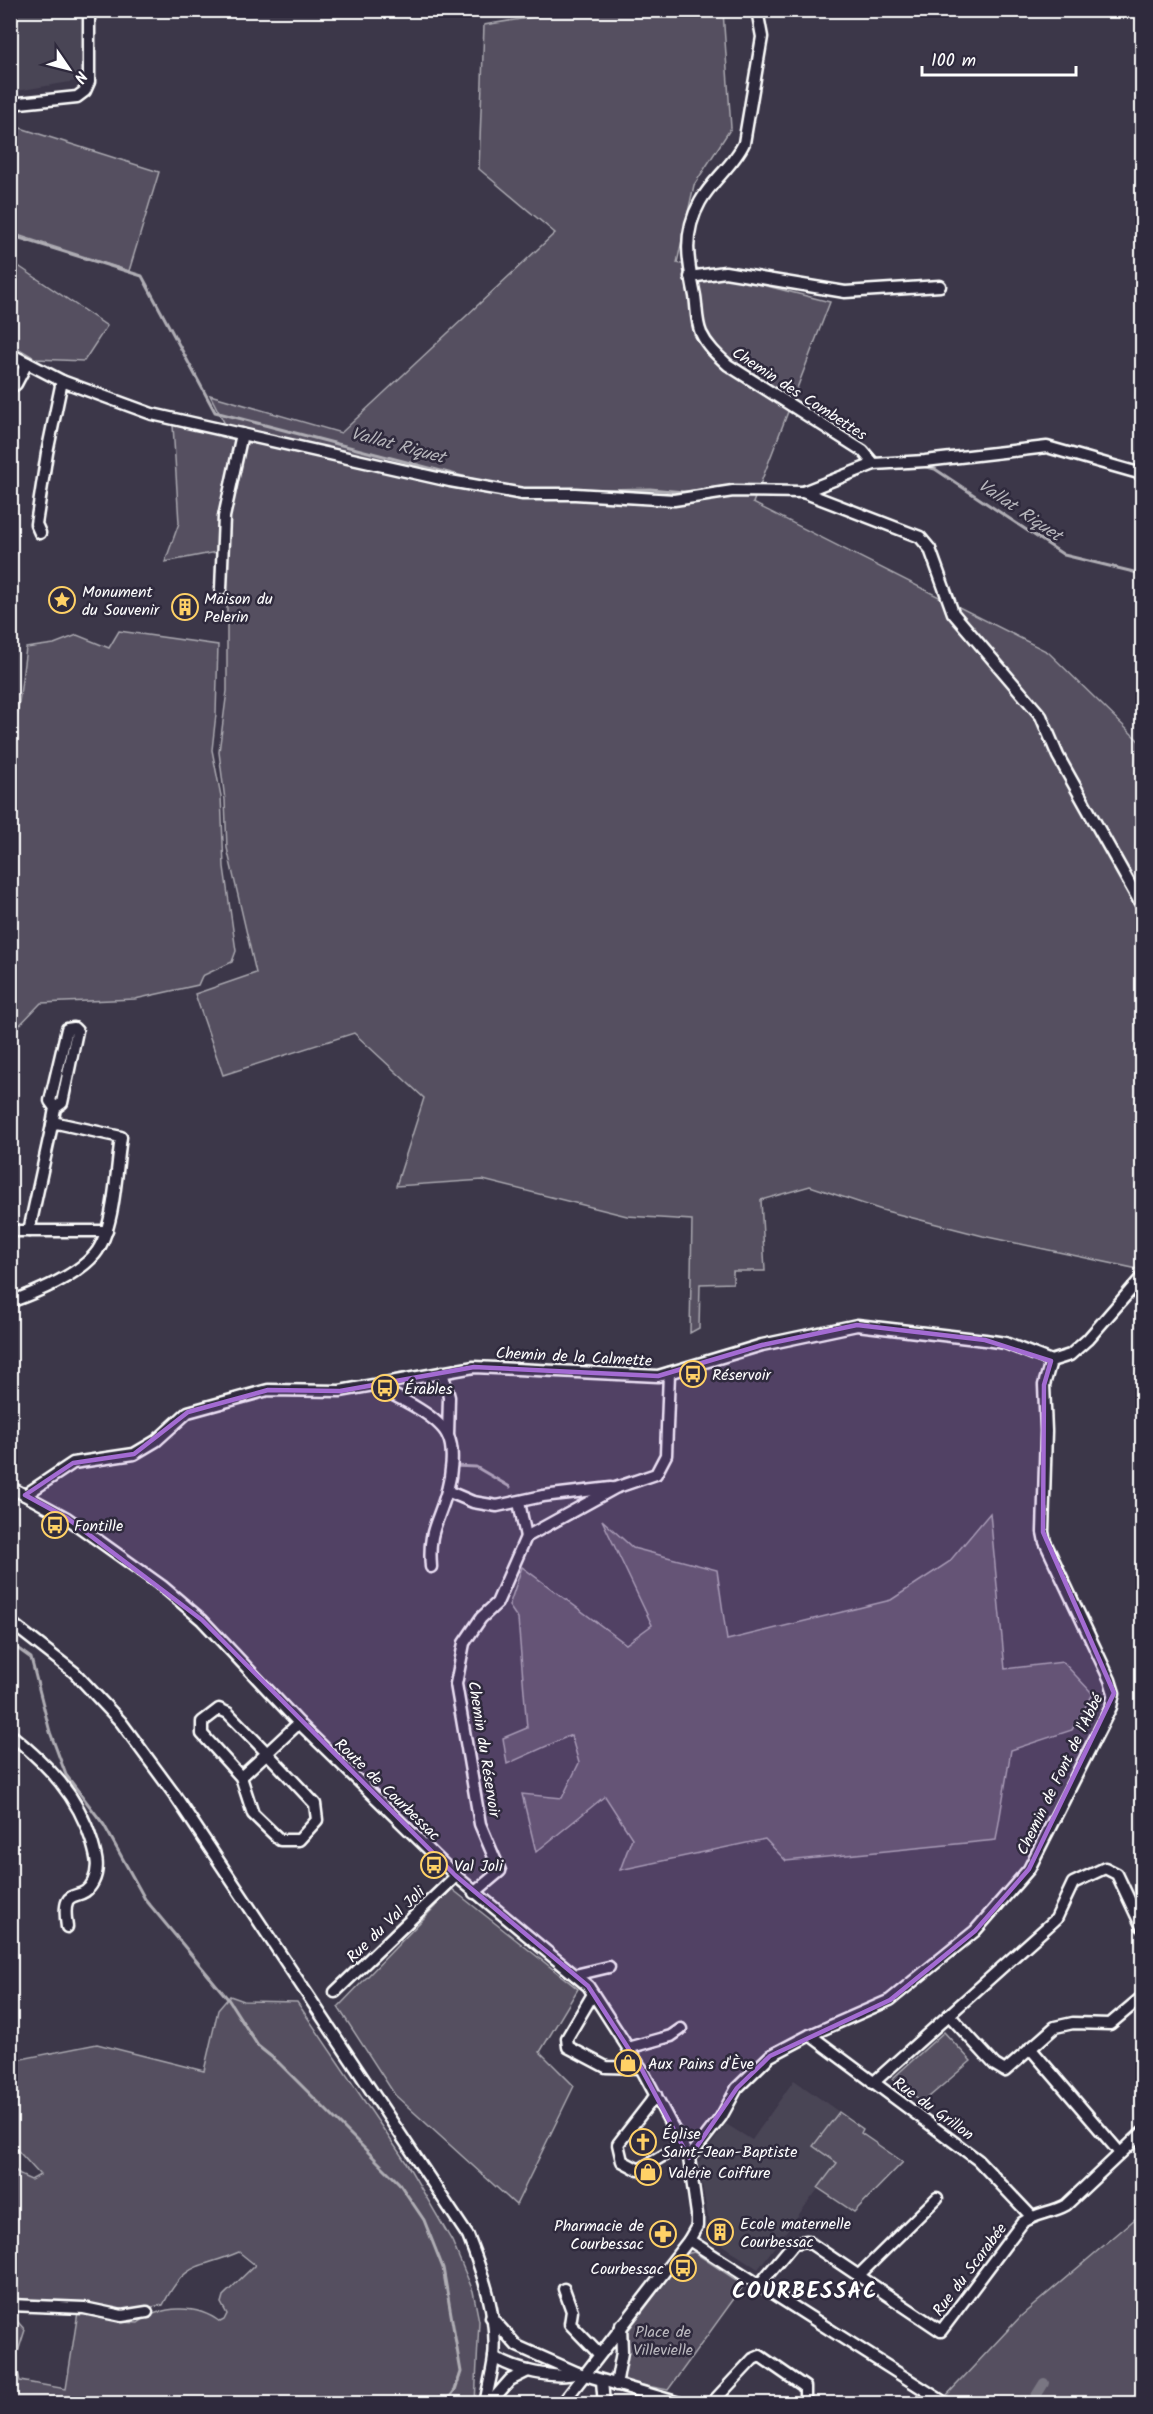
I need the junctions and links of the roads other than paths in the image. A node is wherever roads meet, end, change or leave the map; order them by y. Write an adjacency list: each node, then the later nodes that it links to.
1 (89, 10): 3 (street)
2 (757, 10): 4 (street, Chemin des Combettes)
3 (10, 104)
4 (690, 277): 5 (street); 11 (street, Chemin des Combettes)
5 (940, 286)
6 (10, 354): 7 (street)
7 (27, 363): 8 (street); 9 (street)
8 (62, 381): 10 (street); 14 (street)
9 (10, 388)
10 (242, 434): 13 (street); 15 (street)
11 (874, 464): 12 (street); 13 (street)
12 (1143, 474)
13 (803, 492): 16 (street)
14 (38, 528)
15 (221, 589)
16 (1143, 906)
17 (56, 1108): 17 (street); 18 (street)
18 (52, 1125): 19 (street); 20 (street)
19 (29, 1231): 20 (street); 21 (street)
20 (107, 1231): 23 (street)
21 (10, 1232)
22 (1143, 1277): 24 (street)
23 (10, 1302)
24 (1051, 1361): 26 (street, Chemin de la Calmette); 52 (street, Chemin de Font de l'Abbé)
25 (442, 1372): 26 (street, Chemin de la Calmette); 27 (street, Chemin de la Calmette); 28 (street)
26 (669, 1373): 30 (street)
27 (375, 1386): 28 (street); 32 (street, Chemin de la Calmette)
28 (448, 1436): 31 (street)
29 (10, 1487): 32 (street, Route de Courbessac)
30 (615, 1488): 33 (street); 34 (street)
31 (447, 1491): 33 (street); 35 (street)
32 (25, 1495): 37 (street, Route de Courbessac)
33 (519, 1502): 34 (street)
34 (526, 1537): 42 (street, Chemin du Réservoir)
35 (431, 1567)
36 (10, 1622): 70 (street)
37 (299, 1723): 39 (street); 41 (street, Route de Courbessac)
38 (10, 1734): 43 (street)
39 (267, 1753): 40 (street); 40 (street); 40 (street)
40 (241, 1778)
41 (456, 1876): 42 (street, Route de Courbessac); 47 (street, Rue du Val Joli)
42 (474, 1893): 46 (street, Route de Courbessac)
43 (67, 1927)
44 (1143, 1927): 50 (street)
45 (609, 1967): 46 (street)
46 (575, 1975): 48 (street, Route de Courbessac)
47 (335, 1992)
48 (593, 1994): 53 (street, Route de Courbessac); 55 (street)
49 (1143, 1997): 54 (street)
50 (949, 2015): 54 (street); 56 (street)
51 (681, 2029): 53 (street)
52 (810, 2035): 56 (street, Rue du Grillon); 61 (street, Chemin de Font de l'Abbé)
53 (628, 2048): 55 (street, Route de Courbessac)
54 (1030, 2048): 60 (street)
55 (641, 2068): 57 (street, Route de Courbessac)
56 (873, 2083): 63 (street, Rue du Grillon)
57 (656, 2095): 59 (street, Route de Courbessac); 59 (street)
58 (1143, 2133): 60 (street)
59 (683, 2144): 61 (street, Route de Courbessac)
60 (1120, 2153): 63 (street)
61 (689, 2158): 64 (street, Route de Courbessac)
62 (937, 2198): 65 (street)
63 (1031, 2216): 65 (street, Rue du Scarabée)
64 (689, 2240): 66 (street); 71 (street, Route de Courbessac)
65 (858, 2276): 66 (street, Rue du Scarabée)
66 (760, 2283): 79 (street)
67 (564, 2289): 74 (street)
68 (10, 2305): 69 (street)
69 (147, 2312)
70 (491, 2317): 72 (street); 73 (street)
71 (621, 2325): 74 (street, Route de Courbessac); 78 (street)
72 (517, 2346): 73 (street); 76 (street)
73 (494, 2354): 75 (street); 80 (street)
74 (599, 2354): 76 (street, Route de Courbessac)
75 (528, 2371): 76 (street); 80 (street)
76 (581, 2374): 77 (street); 81 (street, Route de Courbessac)
77 (602, 2381): 78 (street); 82 (street)
78 (616, 2385): 83 (street)
79 (942, 2401)
80 (487, 2403)
81 (562, 2403)
82 (604, 2403)
83 (683, 2403)
84 (711, 2403): 85 (street)
85 (804, 2403)

